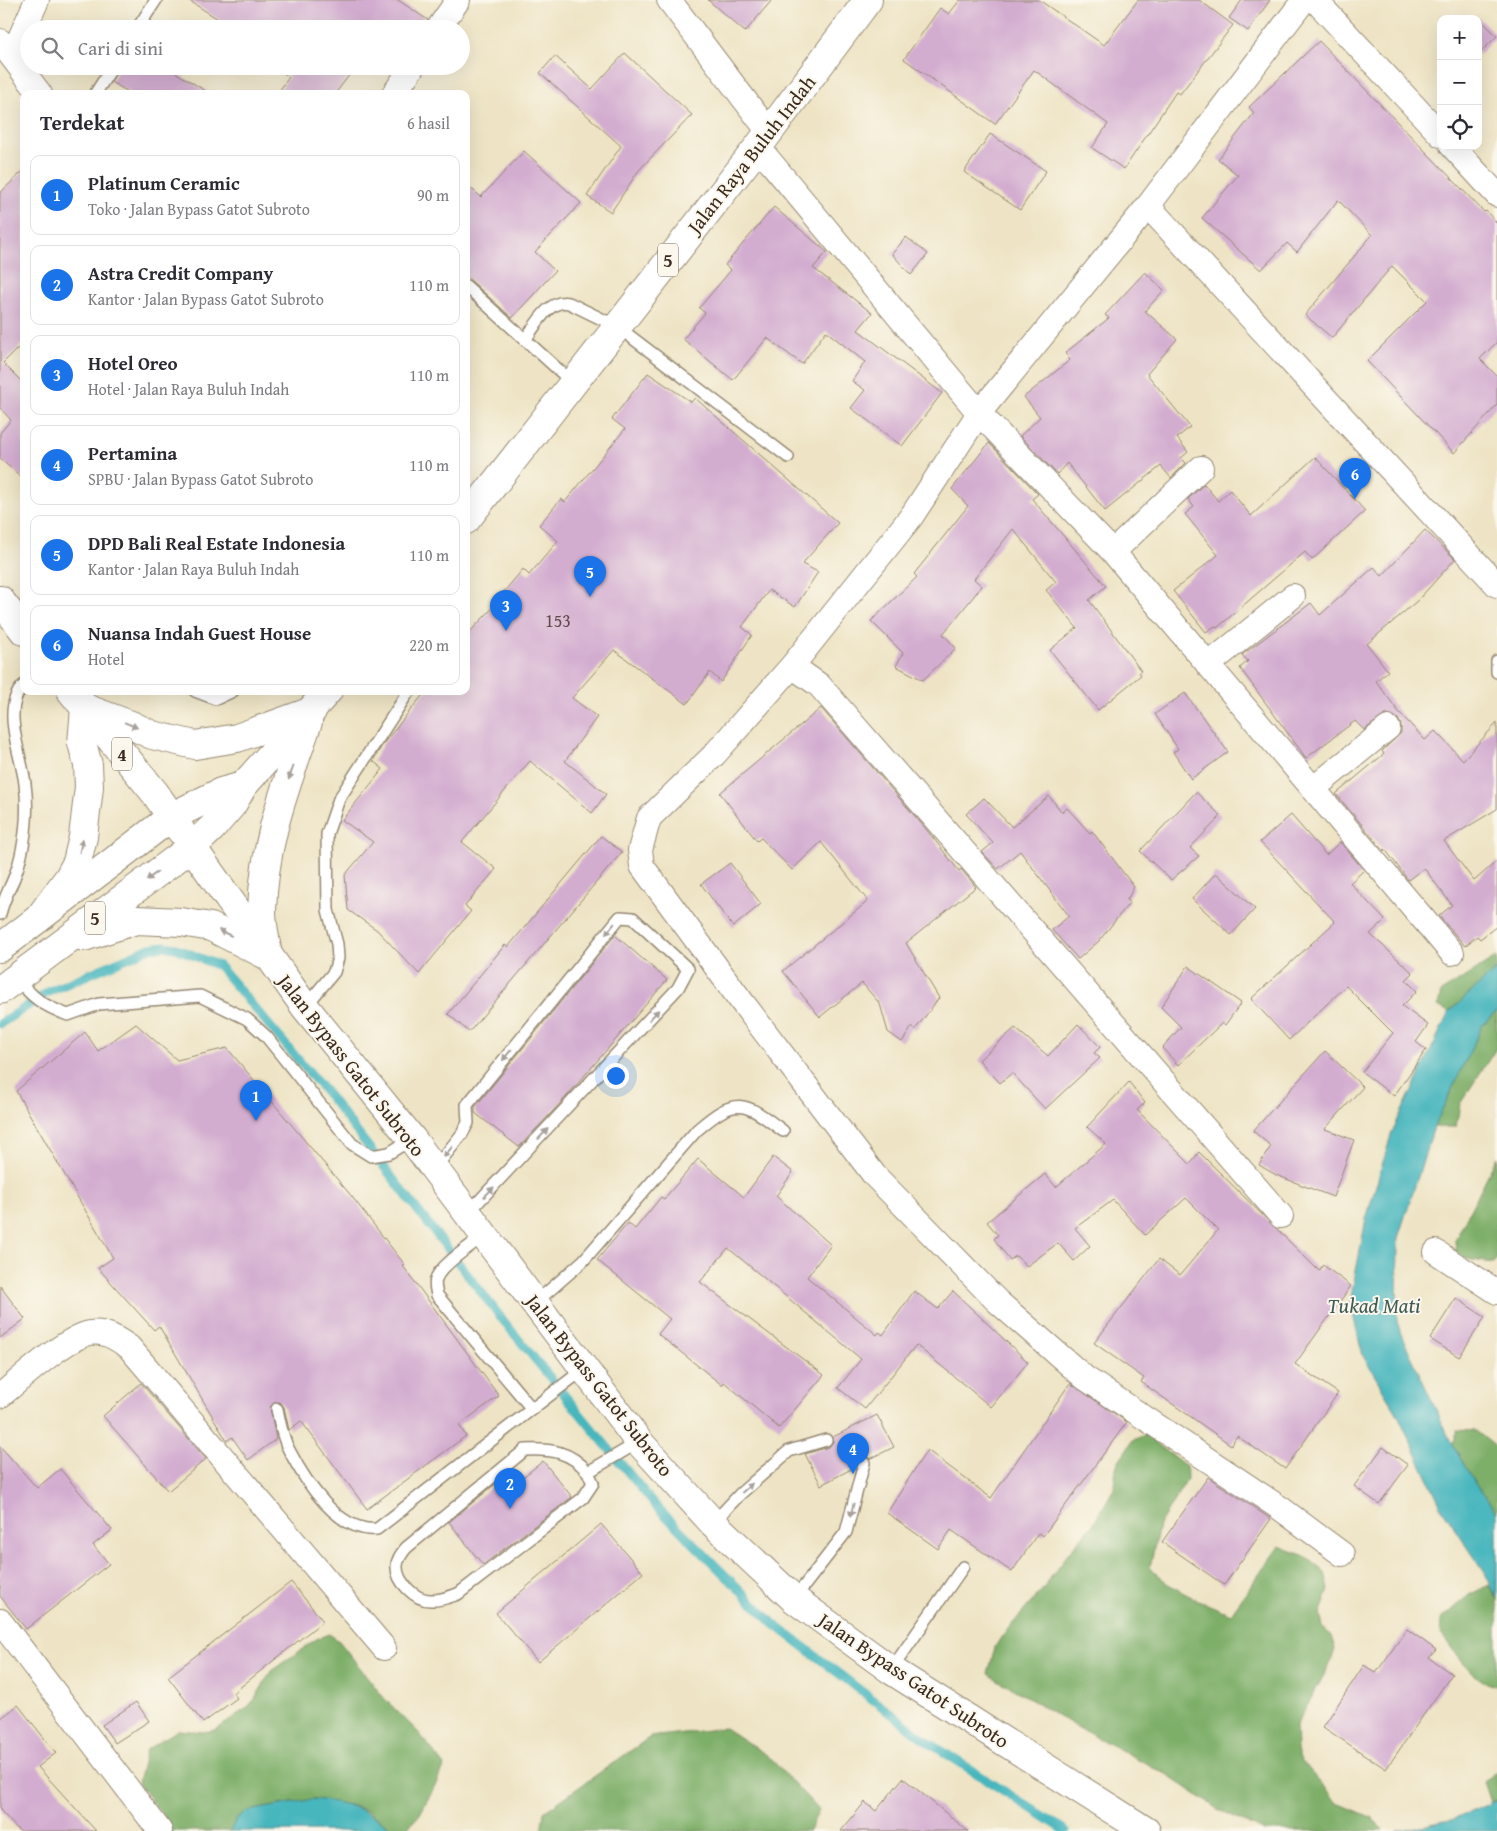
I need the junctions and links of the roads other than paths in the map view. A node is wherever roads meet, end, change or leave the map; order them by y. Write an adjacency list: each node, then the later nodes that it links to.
1 (37, 0): 8 (street)
2 (156, 0): 9 (lane)
3 (458, 0): 10 (street)
4 (669, 0): 21 (street)
5 (868, 0): 21 (main road, Jalan Raya Buluh Indah / 5)
6 (1304, 0): 24 (street)
7 (1315, 0): 20 (street)
8 (24, 20)
9 (143, 20)
10 (444, 20)
11 (20, 27): 12 (street)
12 (6, 49): 13 (street)
13 (20, 68)
14 (26, 75): 17 (street)
15 (107, 75): 18 (lane)
16 (407, 75): 19 (street)
17 (37, 90)
18 (98, 90)
19 (397, 90)
20 (1437, 131)
21 (764, 140): 26 (main road, Jalan Raya Buluh Indah / 5); 29 (street)
22 (1456, 150): 23 (street)
23 (1497, 195)
24 (1148, 206): 29 (street); 34 (street)
25 (470, 290): 27 (lane)
26 (618, 327): 27 (lane); 28 (main road, Jalan Raya Buluh Indah / 5); 30 (lane)
27 (524, 340): 28 (lane)
28 (574, 384): 32 (main road, Jalan Raya Buluh Indah / 5)
29 (979, 413): 33 (street); 38 (street)
30 (788, 458)
31 (1201, 468): 33 (street)
32 (470, 515)
33 (1113, 552): 37 (street)
34 (1497, 586)
35 (1293, 596): 37 (street)
36 (1497, 661): 39 (lane)
37 (1208, 665): 48 (street)
38 (792, 666): 63 (street); 77 (street)
39 (1497, 672)
40 (20, 688): 51 (lane)
41 (207, 695): 42 (lane)
42 (223, 695)
43 (406, 695): 58 (lane)
44 (78, 700): 45 (main road, one-way to 45); 49 (main road, 4); 52 (main road, one-way to 44)
45 (320, 701): 47 (main road, 5); 56 (main road, one-way to 56)
46 (1388, 728): 48 (street)
47 (243, 786): 49 (main road, 5); 50 (main road, 5)
48 (1314, 788): 55 (street)
49 (171, 817): 50 (main road, Jalan Bypass Gatot Subroto / 4); 52 (main road, 5)
50 (192, 847): 54 (main road, 5, one-way to 54); 56 (main road, Jalan Bypass Gatot Subroto)
51 (0, 914)
52 (39, 918): 53 (main road, 5)
53 (2, 941)
54 (59, 946): 56 (main road, one-way to 54); 57 (main road, 5)
55 (1452, 953)
56 (268, 956): 58 (main road, Jalan Bypass Gatot Subroto)
57 (8, 984): 60 (lane)
58 (305, 1007): 60 (main road, Jalan Bypass Gatot Subroto)
59 (783, 1131): 67 (lane)
60 (412, 1139): 61 (main road, Jalan Bypass Gatot Subroto)
61 (434, 1170): 62 (main road, Jalan Bypass Gatot Subroto); 62 (lane, one-way to 61)
62 (468, 1214): 64 (main road, Jalan Bypass Gatot Subroto)
63 (1281, 1216)
64 (483, 1236): 67 (main road, Jalan Bypass Gatot Subroto); 71 (lane)
65 (1436, 1252): 66 (street)
66 (1497, 1292)
67 (535, 1303): 68 (main road, Jalan Bypass Gatot Subroto)
68 (586, 1368): 71 (lane); 73 (main road, Jalan Bypass Gatot Subroto)
69 (0, 1396): 81 (street)
70 (277, 1409): 71 (lane)
71 (532, 1409)
72 (826, 1440): 76 (lane, one-way to 72)
73 (639, 1442): 75 (lane); 76 (main road, Jalan Bypass Gatot Subroto)
74 (864, 1463): 79 (lane, one-way to 79)
75 (588, 1472): 75 (lane)
76 (713, 1523): 79 (main road, Jalan Bypass Gatot Subroto)
77 (1342, 1554)
78 (963, 1567): 82 (lane)
79 (794, 1599): 82 (main road, Jalan Bypass Gatot Subroto)
80 (0, 1621): 83 (street)
81 (384, 1648)
82 (891, 1670): 84 (main road, Jalan Bypass Gatot Subroto)
83 (160, 1831)
84 (1146, 1831)

